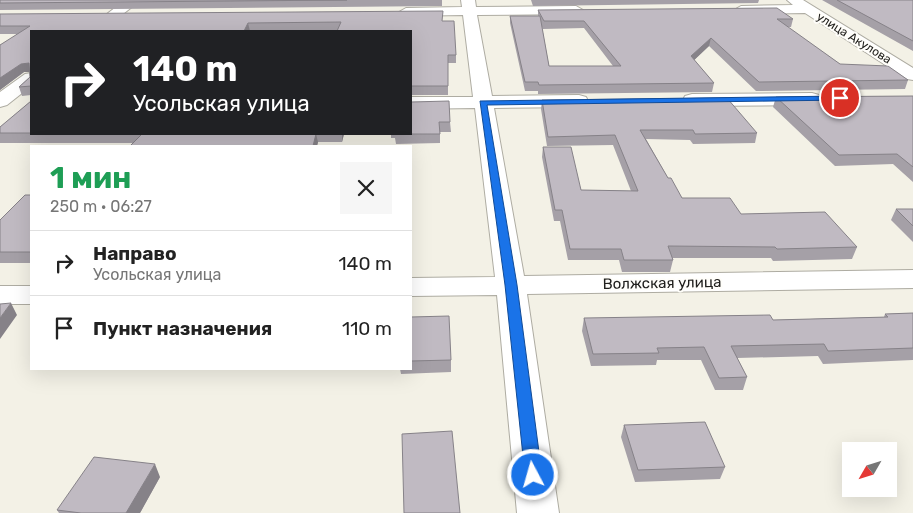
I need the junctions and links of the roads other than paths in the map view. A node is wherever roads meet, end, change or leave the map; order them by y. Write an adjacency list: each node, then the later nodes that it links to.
1 (134, 0): 9 (street)
2 (794, 0): 4 (street, улица Акулова)
3 (469, 6): 5 (street); 7 (street); 18 (street)
4 (809, 9): 6 (street); 12 (street, улица Акулова)
5 (590, 10)
6 (729, 10)
7 (390, 12)
8 (94, 16): 9 (street)
9 (112, 16): 10 (street); 11 (street)
10 (132, 16)
11 (93, 30)
12 (913, 75)
13 (30, 79): 16 (street)
14 (834, 98): 15 (street)
15 (678, 100)
16 (0, 101)
17 (600, 101): 18 (street)
18 (483, 102): 19 (street); 23 (street)
19 (412, 103)
20 (24, 107): 21 (street)
21 (0, 108)
22 (913, 279): 23 (street, Волжская улица)
23 (511, 285): 24 (street, Волжская улица); 27 (street)
24 (412, 287)
25 (0, 295): 26 (street)
26 (30, 295)
27 (538, 513)

